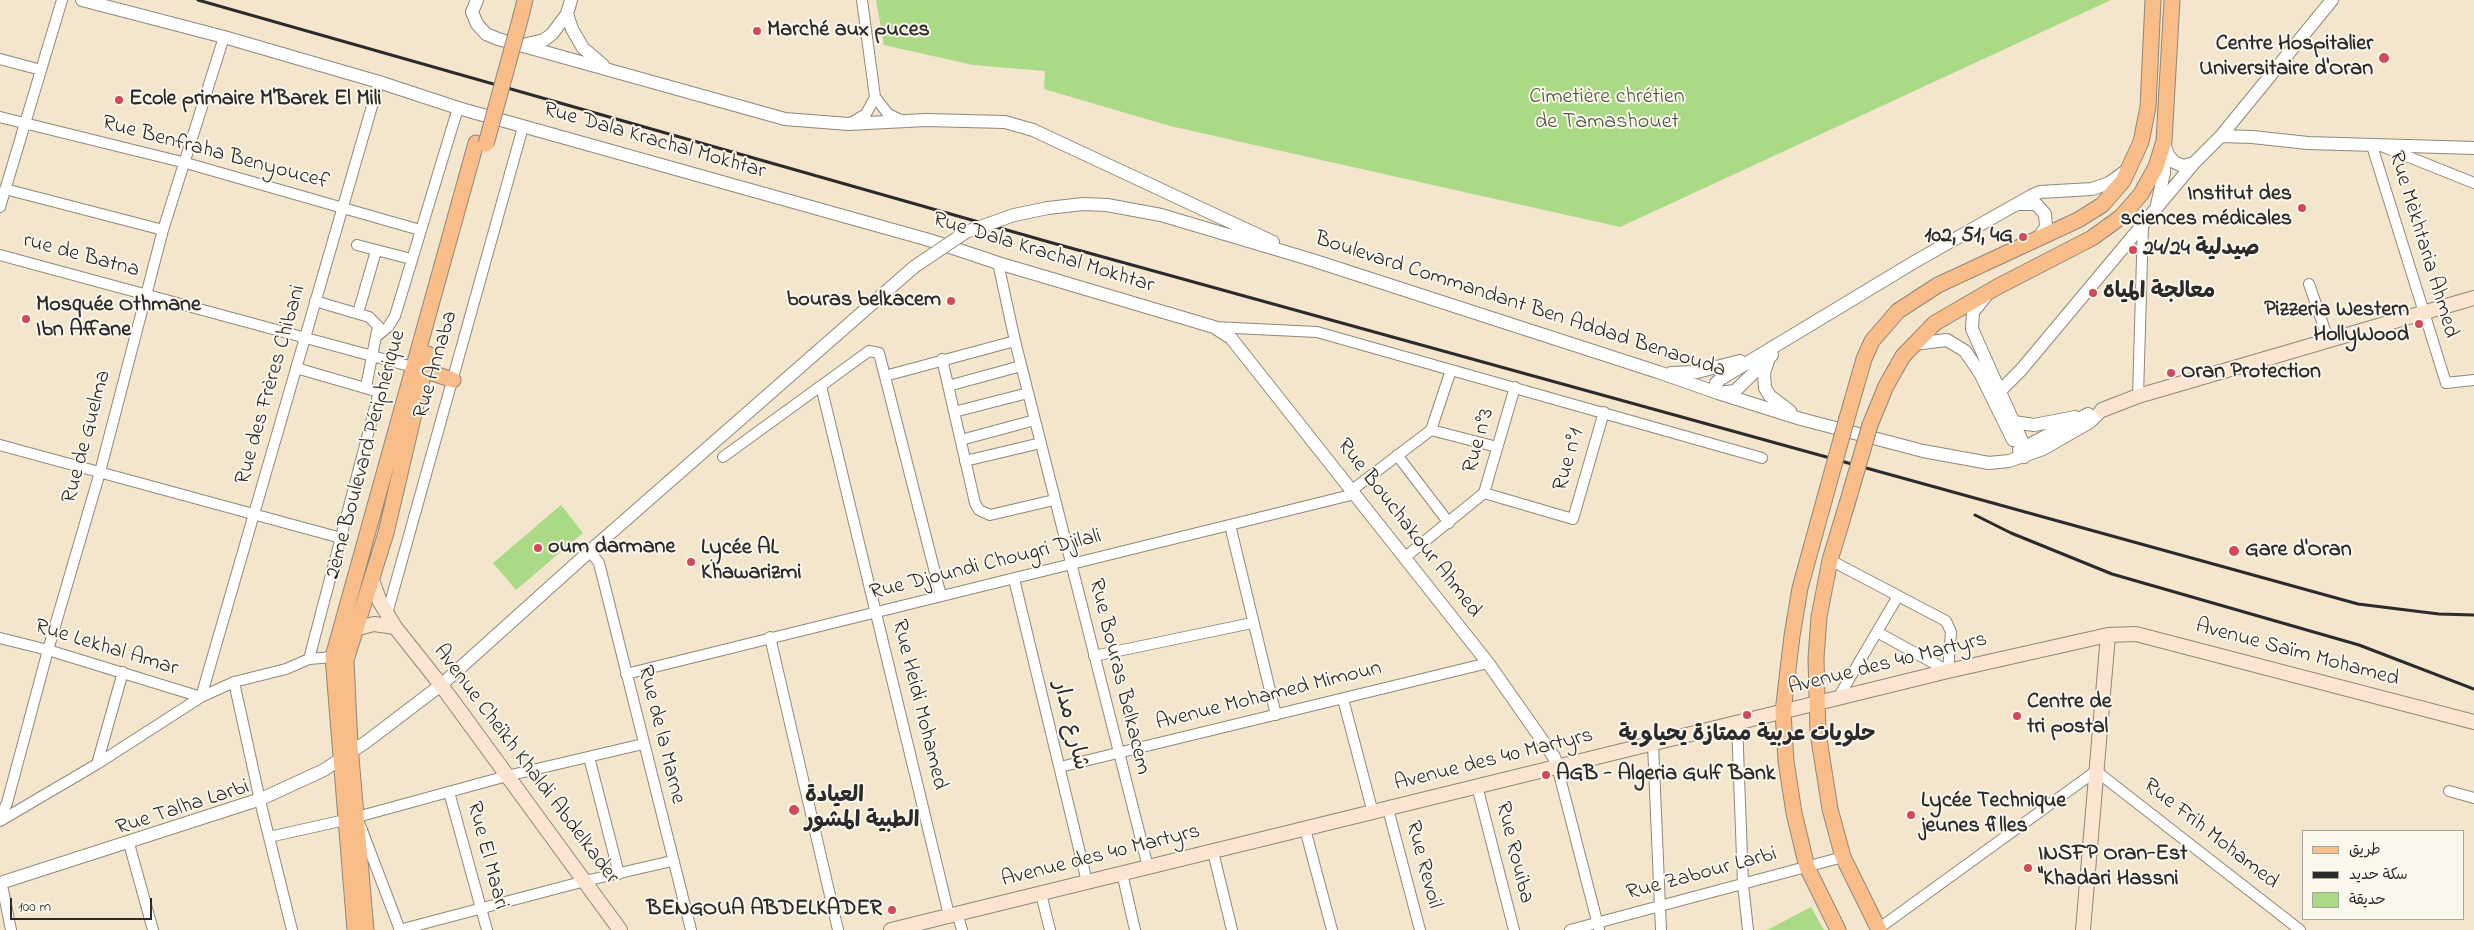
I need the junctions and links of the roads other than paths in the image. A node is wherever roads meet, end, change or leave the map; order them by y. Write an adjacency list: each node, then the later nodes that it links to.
1 (62, 0): 16 (street)
2 (82, 0): 12 (street, Rue Dala Krachal Mokhtar)
3 (477, 0): 13 (street)
4 (526, 0): 10 (main road, 2ème Boulevard Périphérique)
5 (571, 0): 11 (street)
6 (862, 0): 18 (street)
7 (2153, 0): 33 (main road)
8 (2172, 0): 28 (main road)
9 (2332, 0): 21 (street)
10 (516, 10): 69 (main road, 2ème Boulevard Périphérique)
11 (567, 14): 13 (street); 15 (street)
12 (224, 37): 17 (street, Rue Dala Krachal Mokhtar); 31 (street, Rue de Guelma)
13 (520, 45): 15 (street)
14 (0, 59): 16 (street)
15 (607, 68): 24 (street)
16 (40, 70): 23 (street)
17 (379, 82): 19 (street, Rue Dala Krachal Mokhtar); 38 (street, Rue des Frères Chibani)
18 (875, 97): 22 (street); 24 (street)
19 (458, 108): 25 (street, Rue Dala Krachal Mokhtar); 42 (street)
20 (0, 117): 23 (street, Rue Benfraha Benyoucef)
21 (2234, 119): 26 (street); 27 (street)
22 (905, 121): 24 (street); 48 (street)
23 (24, 124): 31 (street, Rue Benfraha Benyoucef); 35 (street)
24 (848, 124)
25 (523, 127): 49 (street, Rue Dala Krachal Mokhtar); 74 (street, Rue Annaba)
26 (2221, 136): 27 (street); 32 (street)
27 (2252, 136): 29 (street)
28 (2164, 141): 32 (street); 39 (street); 51 (main road)
29 (2378, 147): 30 (street); 34 (street); 55 (street, Rue Mèkhtaria Ahmed)
30 (2474, 148)
31 (186, 163): 38 (street, Rue Benfraha Benyoucef); 41 (street, Rue de Guelma)
32 (2194, 163): 39 (street)
33 (2131, 167): 36 (street); 43 (main road)
34 (2474, 183)
35 (5, 189): 37 (street); 41 (street)
36 (2017, 205): 43 (street); 62 (street)
37 (0, 207)
38 (341, 207): 42 (street, Rue Benfraha Benyoucef); 54 (street, Rue des Frères Chibani)
39 (2157, 208): 40 (street)
40 (2143, 224): 73 (street); 83 (street)
41 (163, 230): 52 (street, Rue de Guelma)
42 (420, 230): 47 (street)
43 (2036, 240): 141 (main road, bridge)
44 (357, 245): 45 (street)
45 (376, 251): 47 (street); 56 (street)
46 (0, 255): 52 (street, rue de Batna)
47 (411, 259): 59 (street)
48 (1309, 260): 71 (street, Boulevard Commandant Ben Addad Benaouda); 110 (street, Boulevard Commandant Ben Addad Benaouda, bridge)
49 (998, 263): 57 (street, Rue Dala Krachal Mokhtar); 61 (street, Rue Bouras Belkacem)
50 (2309, 284): 60 (street)
51 (1997, 287): 63 (main road); 82 (street)
52 (145, 294): 58 (street, rue de Batna); 102 (street, Rue de Guelma)
53 (2474, 298): 55 (main road, Boulevard Commandant Ben Addad Benaouda)
54 (315, 301): 56 (street); 58 (street, Rue des Frères Chibani)
55 (2424, 313): 60 (main road, Boulevard Commandant Ben Addad Benaouda); 75 (street, Rue Mèkhtaria Ahmed)
56 (358, 314): 59 (street)
57 (1214, 327): 70 (street); 103 (street, Rue Bouchakour Ahmed)
58 (304, 336): 64 (street, rue de Batna); 68 (street, Rue des Frères Chibani)
59 (377, 336): 64 (street)
60 (2328, 339): 83 (main road, Boulevard Commandant Ben Addad Benaouda)
61 (1014, 340): 66 (street); 67 (street, Rue Bouras Belkacem)
62 (1783, 341): 65 (street); 71 (street); 81 (street)
63 (1913, 344): 82 (street); 112 (main road, bridge)
64 (373, 355): 69 (street, rue de Batna); 78 (street)
65 (1772, 355): 81 (street); 89 (street)
66 (942, 359): 72 (street); 77 (street)
67 (1021, 366): 77 (street); 80 (street, Rue Bouras Belkacem)
68 (296, 368): 78 (street); 106 (street, Rue des Frères Chibani)
69 (418, 369): 74 (main road); 115 (main road, 2ème Boulevard Périphérique); 129 (main road, 2ème Boulevard Périphérique)
70 (1450, 370): 79 (street); 92 (street)
71 (1658, 372): 81 (street, Boulevard Commandant Ben Addad Benaouda)
72 (885, 376): 76 (street); 116 (street)
73 (2015, 378): 82 (street); 84 (street)
74 (453, 380): 119 (street, Rue Annaba)
75 (2474, 380)
76 (821, 386): 99 (street); 118 (street, Rue Heidi Mohamed)
77 (948, 386): 86 (street)
78 (366, 387): 109 (street)
79 (1515, 387): 87 (street); 96 (street, Rue n°3)
80 (1028, 393): 86 (street); 90 (street, Rue Bouras Belkacem)
81 (1718, 393): 89 (street, Boulevard Commandant Ben Addad Benaouda)
82 (1996, 396): 84 (street); 97 (street)
83 (2138, 396): 85 (main road, Boulevard Commandant Ben Addad Benaouda)
84 (2006, 405): 91 (street)
85 (2102, 410): 88 (street, Boulevard Commandant Ben Addad Benaouda); 97 (street, Boulevard Commandant Ben Addad Benaouda)
86 (954, 412): 93 (street)
87 (1604, 412): 100 (street); 104 (street, Rue n°1)
88 (2079, 418): 91 (street); 97 (street, Boulevard Commandant Ben Addad Benaouda)
89 (1801, 419): 97 (street, Boulevard Commandant Ben Addad Benaouda)
90 (1035, 420): 93 (street); 94 (street, Rue Bouras Belkacem)
91 (2014, 422): 97 (street)
92 (1431, 430): 96 (street); 98 (street)
93 (961, 440): 101 (street)
94 (1041, 444): 101 (street); 105 (street, Rue Bouras Belkacem)
95 (0, 445): 102 (street)
96 (1497, 447): 104 (street, Rue n°3)
97 (2022, 452)
98 (1397, 455): 103 (street); 107 (street)
99 (723, 456)
100 (1762, 458)
101 (965, 461): 105 (street)
102 (100, 472): 106 (street); 127 (street, Rue de Guelma)
103 (1354, 492): 108 (street, Rue Djoundi Chougri Djilali); 111 (street, Rue Bouchakour Ahmed)
104 (1484, 493): 107 (street, Rue n°3)
105 (1054, 500): 113 (street, Rue Bouras Belkacem)
106 (255, 514): 109 (street); 137 (street, Rue des Frères Chibani)
107 (1449, 523): 111 (street, Rue n°3)
108 (1230, 525): 113 (street, Rue Djoundi Chougri Djilali); 120 (street)
109 (341, 538): 130 (street)
110 (590, 551): 134 (street, Rue de la Marne); 136 (street)
111 (1404, 558): 131 (street, Rue Bouchakour Ahmed)
112 (1830, 560): 117 (street); 140 (main road)
113 (1070, 565): 114 (street, Rue Djoundi Chougri Djilali); 128 (street, Rue Bouras Belkacem)
114 (1014, 579): 116 (street, Rue Djoundi Chougri Djilali); 152 (street, شارع مدار)
115 (372, 580): 119 (main road, Avenue Cheïkh Khaldi Abdelkader); 122 (main road, 2ème Boulevard Périphérique)
116 (941, 596): 118 (street, Rue Djoundi Chougri Djilali)
117 (1898, 596): 123 (street); 132 (street)
118 (876, 613): 125 (street, Rue Djoundi Chougri Djilali); 182 (street, Rue Heidi Mohamed)
119 (387, 614): 121 (main road, Avenue Cheïkh Khaldi Abdelkader)
120 (1252, 623): 128 (street); 142 (street)
121 (394, 627): 122 (main road); 136 (main road, Avenue Cheïkh Khaldi Abdelkader)
122 (354, 629): 149 (main road, 2ème Boulevard Périphérique)
123 (1876, 632): 132 (street); 138 (street)
124 (2108, 635): 132 (main road, Avenue des 40 Martyrs); 143 (main road, Avenue Saïm Mohamed); 153 (main road)
125 (770, 637): 134 (street, Rue Djoundi Chougri Djilali); 193 (street)
126 (0, 638): 127 (street, Rue Lekhal Amar)
127 (48, 650): 133 (street, Rue Lekhal Amar); 160 (street, Rue de Guelma)
128 (1094, 656): 147 (street, Rue Bouras Belkacem)
129 (333, 657): 130 (street); 149 (main road, 2ème Boulevard Périphérique)
130 (309, 659): 135 (street)
131 (1488, 663): 139 (street, Avenue Mohamed Mimoun); 151 (street, Rue Bouchakour Ahmed)
132 (1948, 671): 138 (main road, Avenue des 40 Martyrs)
133 (123, 672): 137 (street, Rue Lekhal Amar); 150 (street)
134 (626, 674): 145 (street, Rue de la Marne)
135 (234, 682): 137 (street); 159 (street)
136 (441, 685): 149 (street); 154 (main road, Avenue Cheïkh Khaldi Abdelkader)
137 (201, 697): 150 (street)
138 (1838, 698): 140 (main road, Avenue des 40 Martyrs)
139 (1343, 699): 142 (street, Avenue Mohamed Mimoun); 162 (street)
140 (1816, 704): 141 (main road, Avenue des 40 Martyrs); 169 (main road)
141 (1783, 712): 144 (main road, Avenue des 40 Martyrs); 172 (main road)
142 (1276, 715): 147 (street, Avenue Mohamed Mimoun)
143 (2474, 722)
144 (1737, 723): 146 (main road, Avenue des 40 Martyrs); 177 (street)
145 (643, 744): 148 (street); 170 (street, Rue de la Marne)
146 (1653, 744): 151 (main road, Avenue des 40 Martyrs); 180 (street)
147 (1118, 753): 152 (street, Avenue Mohamed Mimoun); 171 (street, Rue Bouras Belkacem)
148 (589, 757): 154 (street); 174 (street)
149 (346, 759): 159 (street); 164 (main road, 2ème Boulevard Périphérique)
150 (97, 764): 163 (street)
151 (1557, 766): 155 (main road, Avenue des 40 Martyrs); 183 (street)
152 (1060, 767): 176 (street, شارع مدار)
153 (2096, 770): 206 (street); 207 (main road); 208 (street, Rue Frih Mohamed)
154 (507, 776): 157 (street); 175 (main road, Avenue Cheïkh Khaldi Abdelkader)
155 (1477, 786): 161 (main road, Avenue des 40 Martyrs); 201 (street, Rue Rouiba)
156 (2449, 791): 158 (street)
157 (449, 792): 164 (street); 181 (street, Rue El Maari)
158 (2474, 798)
159 (261, 802): 166 (street); 167 (street, Rue Talha Larbi); 178 (street)
160 (3, 803): 163 (street, Rue de Guelma)
161 (1388, 809): 162 (main road, Avenue des 40 Martyrs); 200 (street, Rue Revoil)
162 (1373, 813): 165 (main road, Avenue des 40 Martyrs)
163 (0, 819)
164 (351, 819): 166 (street); 187 (main road, 2ème Boulevard Périphérique); 188 (main road, 2ème Boulevard Périphérique); 189 (street)
165 (1306, 829): 168 (main road, Avenue des 40 Martyrs); 199 (street)
166 (269, 837): 186 (street)
167 (130, 847): 178 (street, Rue Talha Larbi); 185 (street)
168 (1213, 852): 171 (main road, Avenue des 40 Martyrs); 198 (street)
169 (1843, 857): 172 (street, Rue Zabour Larbi); 206 (main road)
170 (672, 861): 174 (street); 192 (street, Rue de la Marne)
171 (1148, 867): 173 (main road, Avenue des 40 Martyrs)
172 (1807, 867): 177 (street, Rue Zabour Larbi); 205 (main road)
173 (1122, 873): 176 (main road, Avenue des 40 Martyrs); 197 (street)
174 (619, 874): 175 (street)
175 (585, 881): 181 (street); 191 (main road, Avenue Cheïkh Khaldi Abdelkader)
176 (1087, 882): 179 (main road, Avenue des 40 Martyrs)
177 (1743, 884): 180 (street, Rue Zabour Larbi); 204 (street)
178 (1, 888): 184 (street)
179 (1041, 894): 182 (main road, Avenue des 40 Martyrs); 196 (street)
180 (1660, 905): 183 (street, Rue Zabour Larbi); 203 (street)
181 (481, 910): 189 (street); 190 (street, Rue El Maari)
182 (953, 914): 194 (main road, Avenue des 40 Martyrs); 195 (street, Rue Heidi Mohamed)
183 (1598, 927): 202 (street, Rue Zabour Larbi)
184 (11, 930)
185 (153, 930)
186 (292, 930)
187 (355, 930)
188 (366, 930)
189 (399, 930)
190 (487, 930)
191 (620, 930)
192 (691, 930)
193 (838, 930)
194 (891, 930)
195 (962, 930)
196 (1050, 930)
197 (1135, 930)
198 (1232, 930)
199 (1332, 930)
200 (1420, 930)
201 (1514, 930)
202 (1570, 930)
203 (1661, 930)
204 (1748, 930)
205 (1838, 930)
206 (1879, 930)
207 (2083, 930)
208 (2300, 930)

